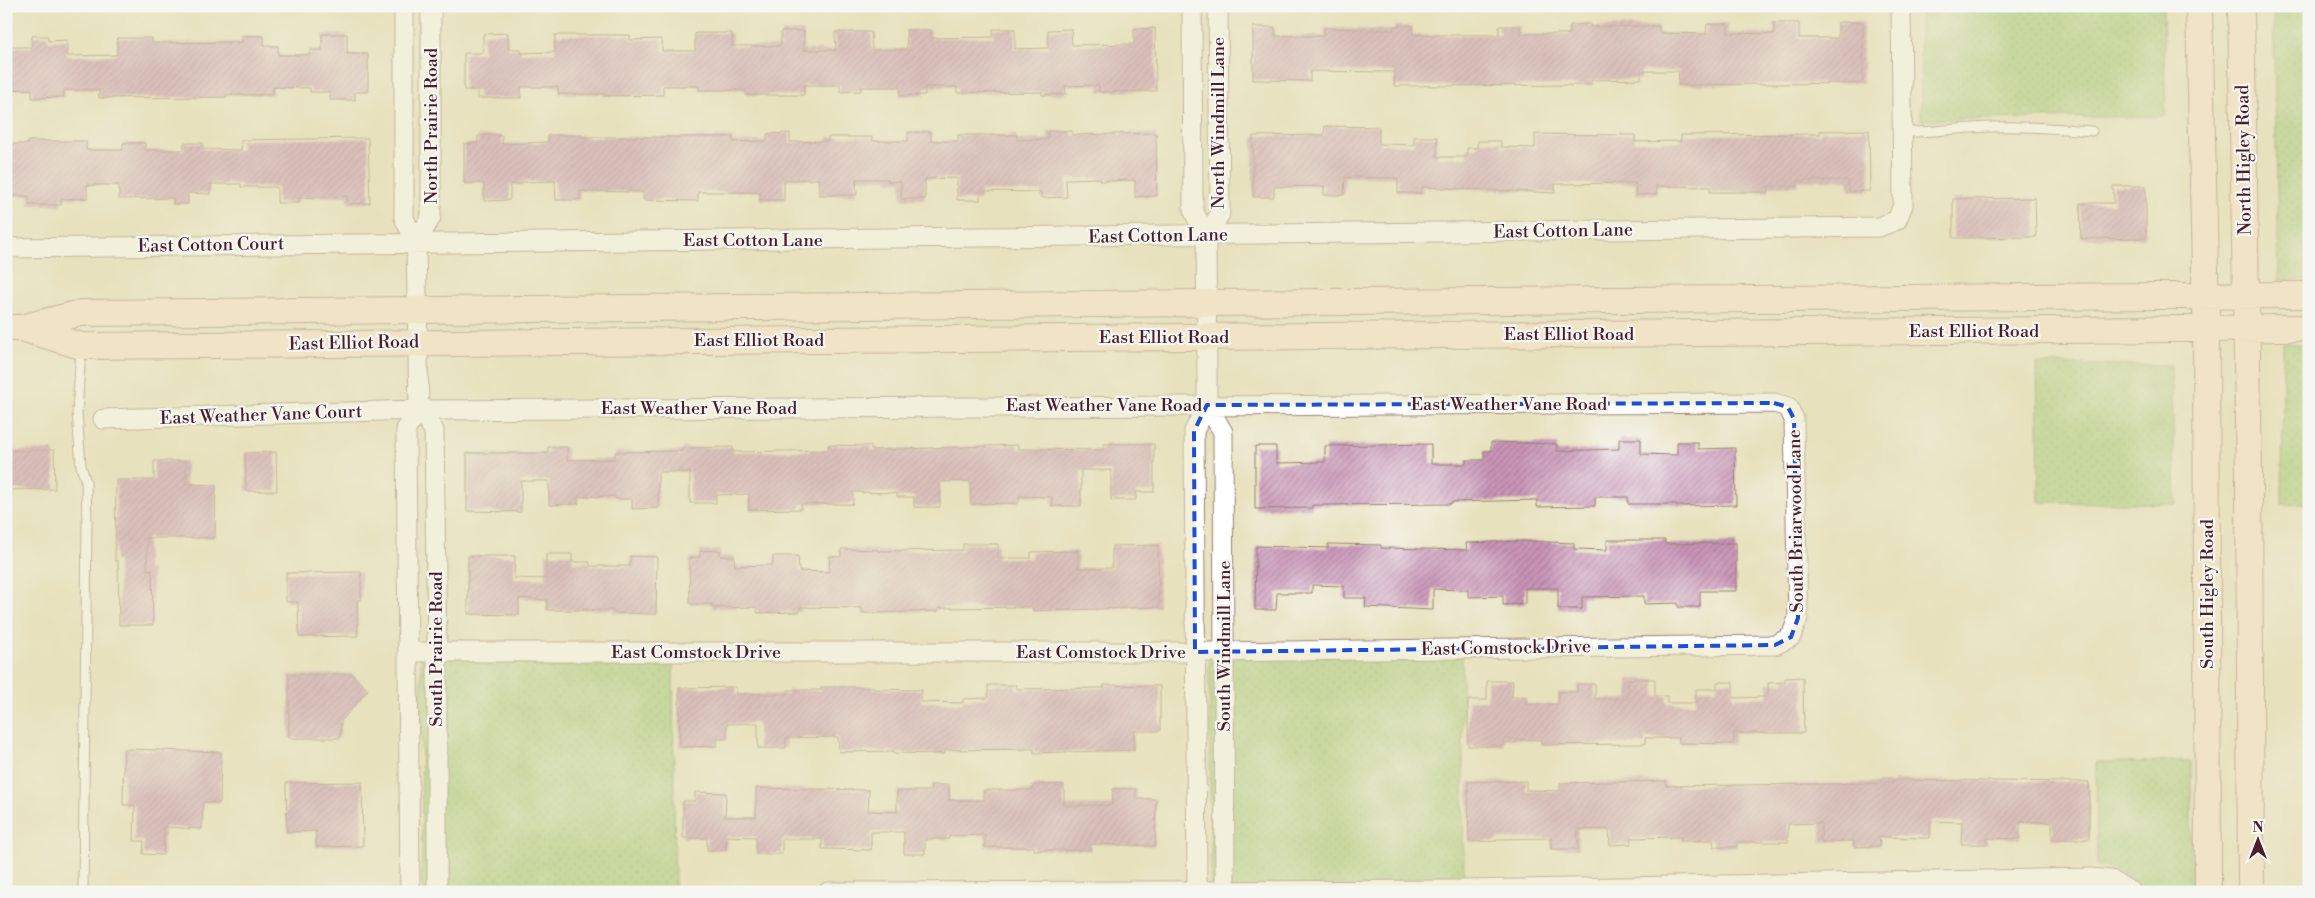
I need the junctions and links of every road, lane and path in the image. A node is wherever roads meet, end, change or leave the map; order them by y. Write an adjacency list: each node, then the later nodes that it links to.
1 (404, 6): 11 (street, North Prairie Road)
2 (431, 6): 11 (street, North Prairie Road)
3 (1192, 6): 10 (street, North Windmill Lane)
4 (1218, 6): 10 (street, North Windmill Lane)
5 (1900, 6): 9 (street)
6 (2199, 6): 14 (main road)
7 (2240, 6): 15 (main road, North Higley Road)
8 (2092, 131): 9 (lane)
9 (1902, 132): 10 (street, East Cotton Lane)
10 (1206, 236): 11 (street, East Cotton Lane); 16 (street, North Windmill Lane)
11 (416, 243): 12 (street, East Cotton Court); 17 (street, North Prairie Road)
12 (6, 248)
13 (2309, 295): 15 (main road, East Elliot Road)
14 (2205, 297): 15 (main road, East Elliot Road); 16 (main road, East Elliot Road); 20 (main road, South Higley Road)
15 (2246, 313): 19 (main road, East Elliot Road); 20 (main road, East Elliot Road); 39 (main road)
16 (1206, 320): 17 (main road, East Elliot Road); 17 (main road, East Elliot Road); 20 (main road, East Elliot Road); 22 (street, South Windmill Lane)
17 (417, 327): 18 (main road, East Elliot Road); 21 (main road, East Elliot Road); 24 (street)
18 (14, 328): 21 (main road, East Elliot Road)
19 (2309, 328)
20 (2206, 330): 38 (main road, South Higley Road)
21 (81, 346): 34 (lane)
22 (1207, 405): 23 (street, East Weather Vane Road); 24 (street, East Weather Vane Road); 27 (street, South Windmill Lane); 30 (street, South Windmill Lane)
23 (1788, 407): 26 (street, South Briarwood Lane)
24 (419, 410): 25 (street, East Weather Vane Court); 28 (street, South Prairie Road); 29 (street, South Prairie Road)
25 (103, 419)
26 (1791, 637): 27 (street, East Comstock Drive)
27 (1224, 651): 30 (street, East Comstock Drive); 32 (street, South Windmill Lane)
28 (408, 652): 29 (street, East Comstock Drive); 35 (street, South Prairie Road)
29 (437, 652): 30 (street, East Comstock Drive); 36 (street, South Prairie Road)
30 (1195, 652): 31 (street, South Windmill Lane)
31 (1197, 891): 32 (street); 37 (street)
32 (1225, 891): 33 (street)
33 (2131, 891)
34 (83, 892)
35 (410, 892)
36 (437, 892)
37 (828, 892)
38 (2208, 892)
39 (2251, 892)

